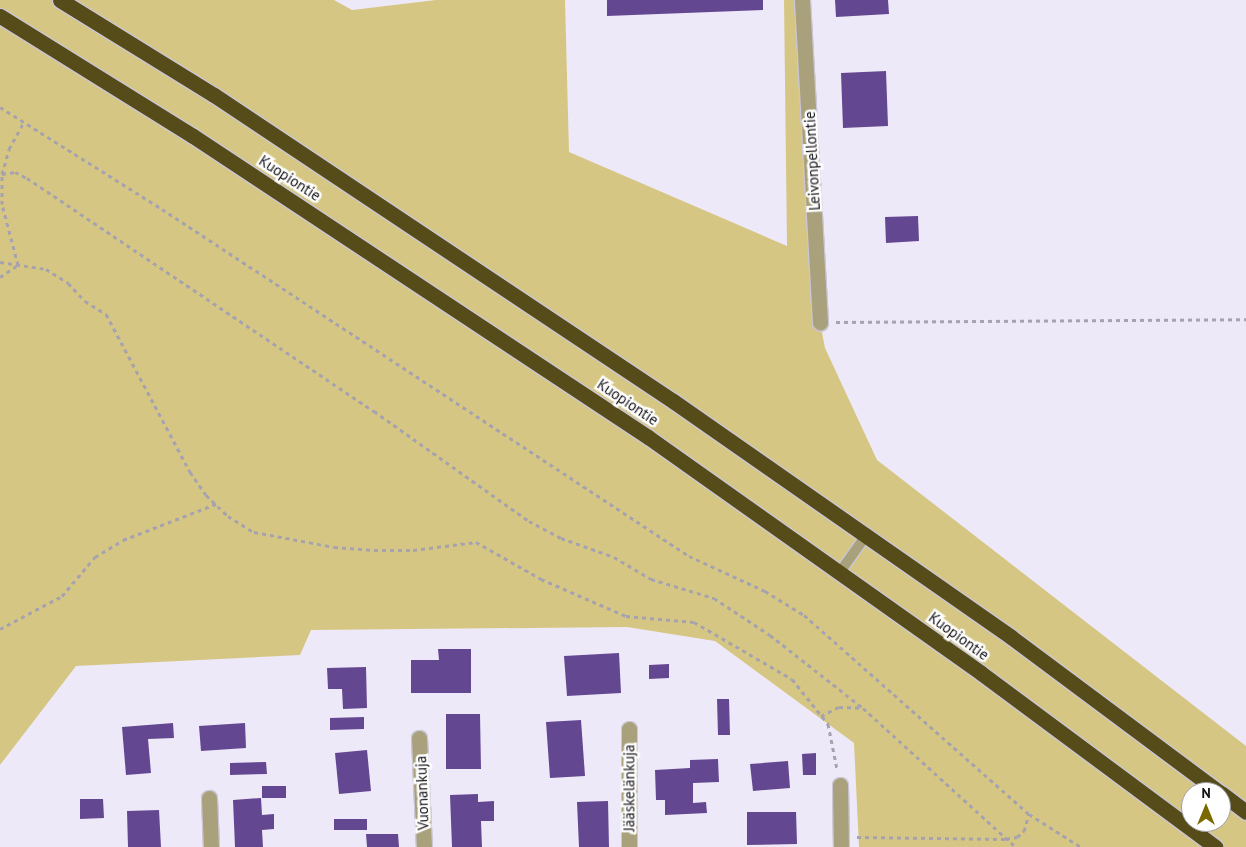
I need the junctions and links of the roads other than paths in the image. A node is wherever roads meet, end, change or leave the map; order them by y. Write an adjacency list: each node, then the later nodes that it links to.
1 (60, 0): 5 (highway, Kuopiontie)
2 (802, 0): 4 (street, Leivonpellontie)
3 (0, 16): 6 (highway, Kuopiontie)
4 (820, 322)
5 (867, 534): 6 (lane); 9 (highway, Kuopiontie)
6 (840, 572): 18 (highway, Kuopiontie)
7 (628, 729): 17 (street, Jääskelänkuja)
8 (419, 738): 16 (street, Vuonankuja)
9 (1205, 782)
10 (840, 785): 14 (street)
11 (209, 798): 15 (street)
12 (1231, 801): 13 (highway, Kuopiontie)
13 (1246, 812)
14 (841, 842)
15 (211, 847)
16 (424, 847)
17 (629, 847)
18 (1215, 847)

